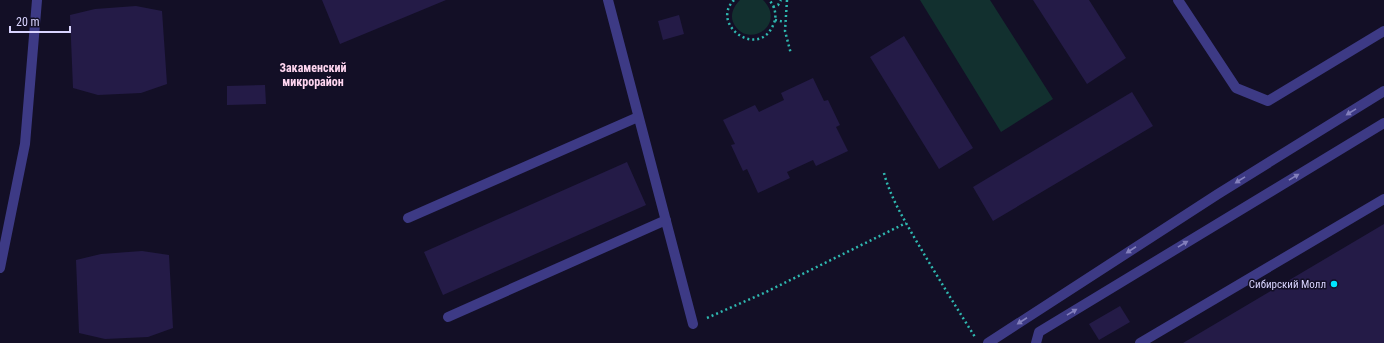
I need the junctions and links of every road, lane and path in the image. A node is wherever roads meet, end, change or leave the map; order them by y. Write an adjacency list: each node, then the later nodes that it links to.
1 (37, 0): 21 (lane)
2 (608, 0): 14 (lane)
3 (734, 0): 9 (path)
4 (769, 0): 8 (path)
5 (781, 0): 8 (path)
6 (786, 0): 10 (path)
7 (1178, 0): 11 (lane)
8 (773, 7): 9 (path)
9 (775, 20): 10 (path)
10 (785, 22): 12 (path)
11 (1384, 31)
12 (791, 54)
13 (1384, 91): 25 (lane, one-way to 25)
14 (638, 117): 18 (lane); 19 (lane)
15 (1384, 122): 26 (lane, one-way to 15)
16 (884, 173): 20 (path)
17 (1384, 199): 27 (lane)
18 (408, 218)
19 (666, 220): 22 (lane); 23 (lane)
20 (906, 223): 23 (path); 24 (path)
21 (0, 268)
22 (448, 317)
23 (693, 324)
24 (975, 337)
25 (988, 343)
26 (1036, 343)
27 (1140, 343)

